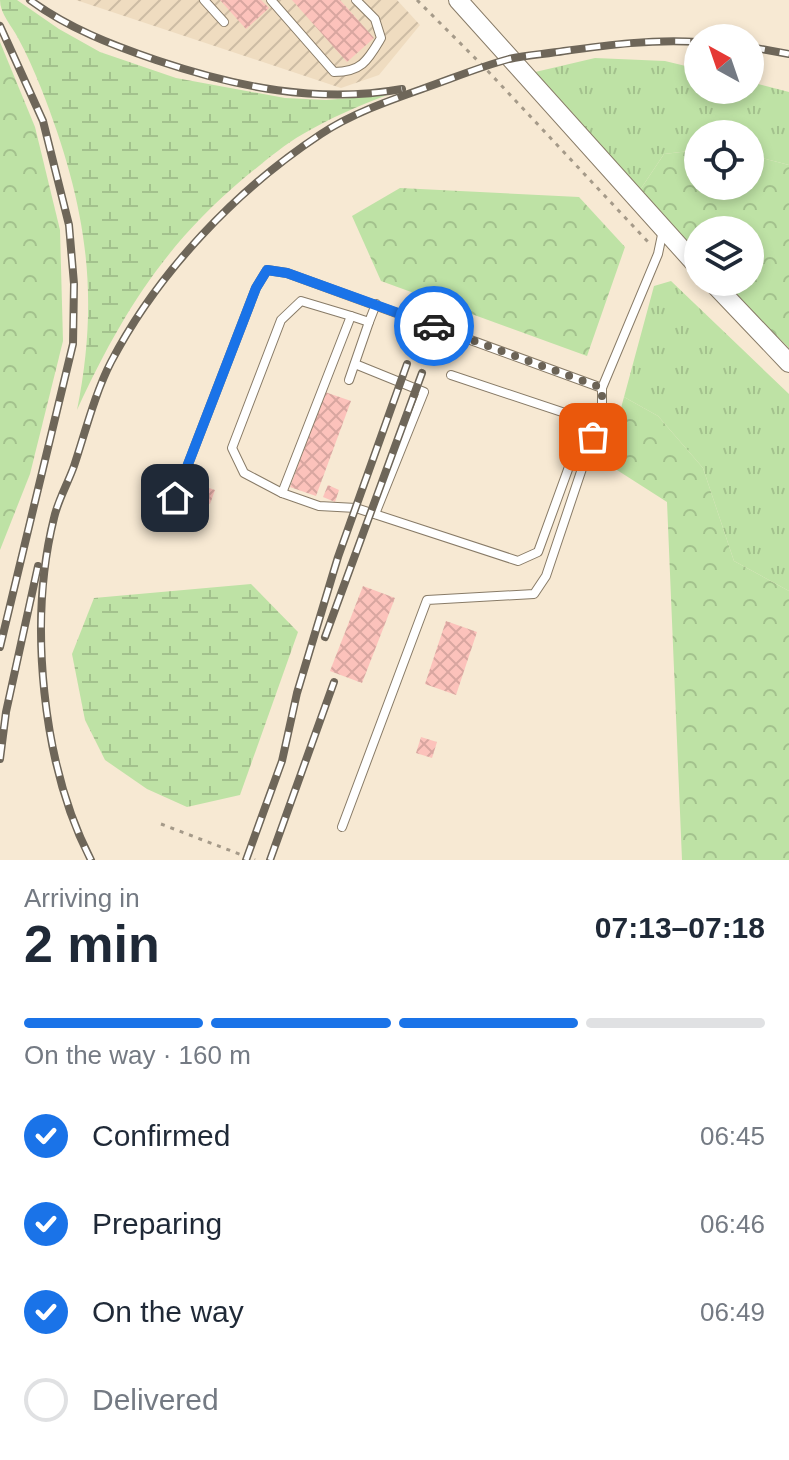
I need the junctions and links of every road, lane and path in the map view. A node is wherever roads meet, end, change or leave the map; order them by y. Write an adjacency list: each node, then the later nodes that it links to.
1 (204, 0): 5 (lane)
2 (271, 0): 3 (lane)
3 (356, 0)
4 (458, 0): 6 (street)
5 (224, 22)
6 (663, 229): 7 (street); 16 (lane)
7 (684, 252)
8 (725, 296): 12 (street)
9 (376, 304): 11 (lane); 16 (lane); 18 (lane)
10 (351, 316): 11 (lane); 17 (lane); 17 (lane)
11 (369, 322): 13 (lane)
12 (789, 363)
13 (355, 364): 15 (lane); 19 (lane)
14 (451, 375): 19 (lane)
15 (349, 380)
16 (602, 388): 21 (lane)
17 (282, 493): 19 (lane)
18 (175, 498)
19 (375, 514)
20 (161, 824): 22 (path)
21 (342, 827)
22 (255, 860)

